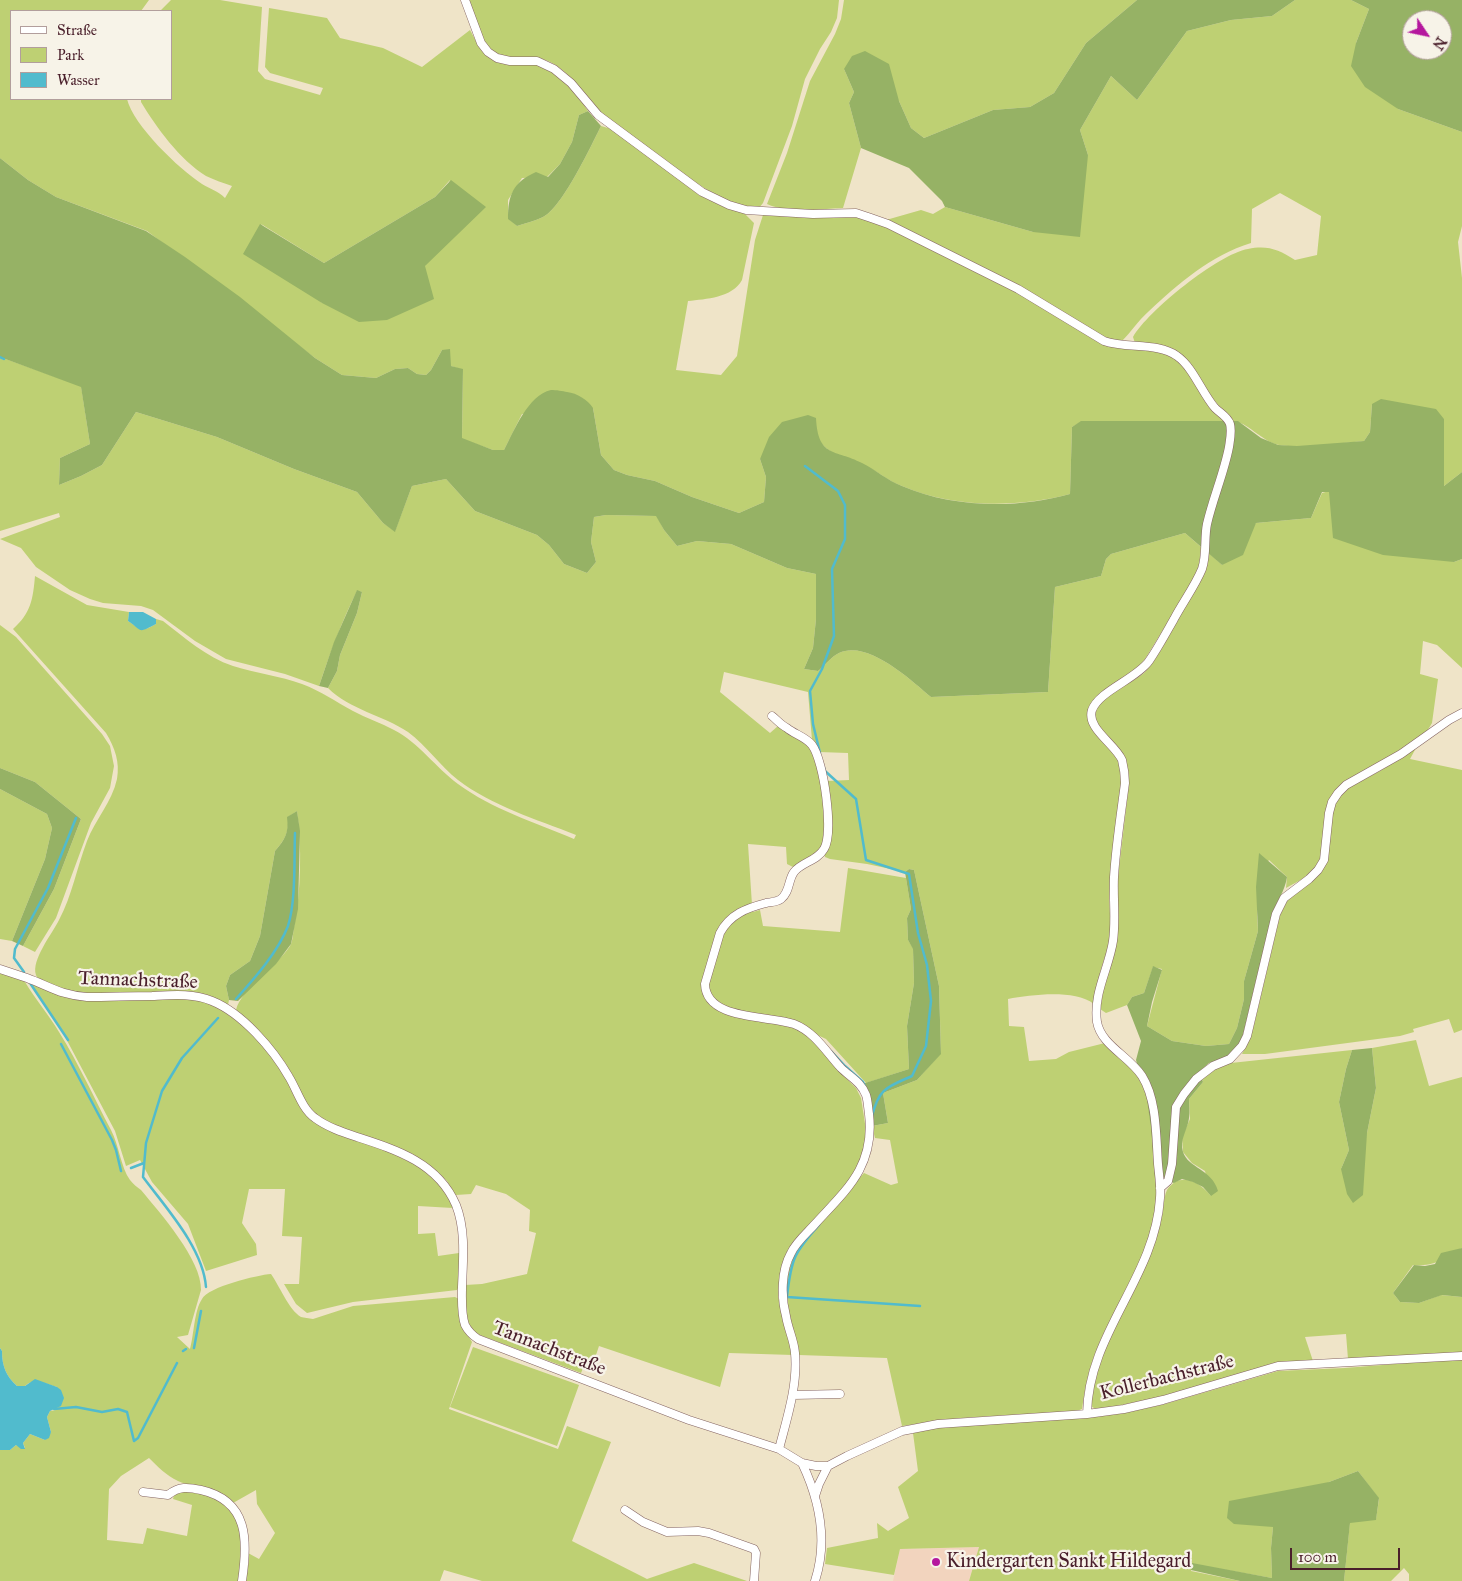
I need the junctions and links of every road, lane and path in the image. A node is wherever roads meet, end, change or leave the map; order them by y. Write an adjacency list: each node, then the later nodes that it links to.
1 (465, 0): 5 (street)
2 (1462, 713): 5 (street)
3 (772, 716): 8 (street)
4 (0, 969): 10 (street, Tannachstraße)
5 (1160, 1188): 9 (street)
6 (1462, 1356): 9 (street, Kollerbachstraße)
7 (840, 1394): 8 (street)
8 (793, 1395): 10 (street)
9 (1087, 1414): 12 (street, Kollerbachstraße)
10 (779, 1449): 11 (street, Tannachstraße)
11 (802, 1463): 12 (street, Tannachstraße); 14 (street)
12 (828, 1466): 14 (street)
13 (143, 1492): 16 (street)
14 (815, 1496): 18 (street)
15 (625, 1510): 17 (street)
16 (242, 1581)
17 (754, 1581)
18 (814, 1581)

